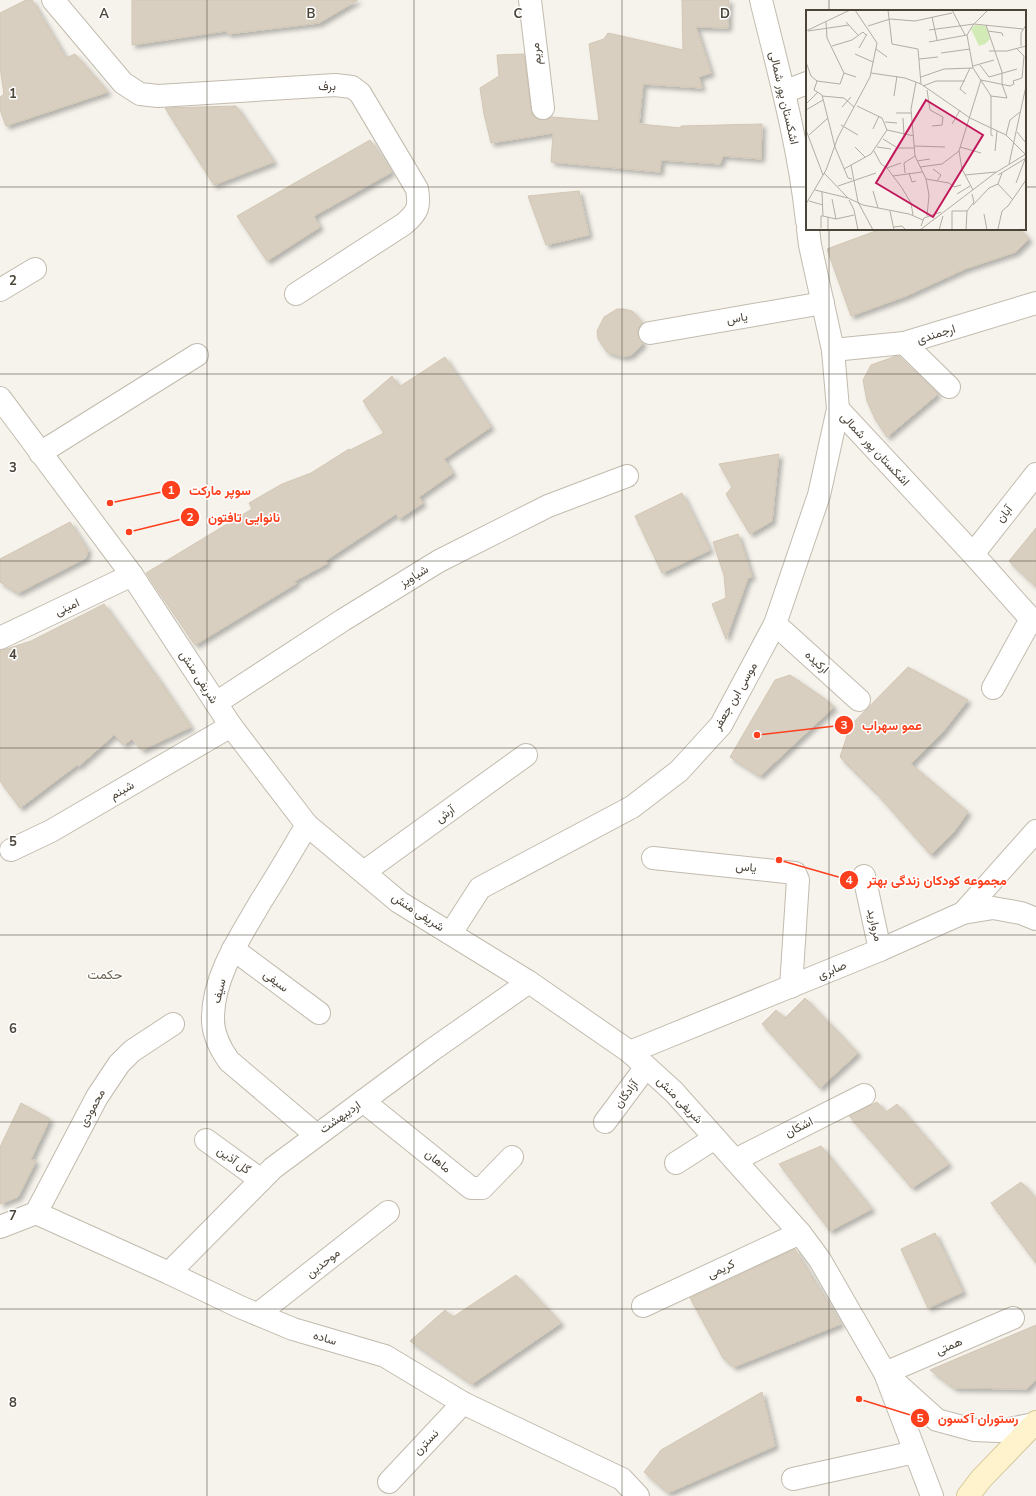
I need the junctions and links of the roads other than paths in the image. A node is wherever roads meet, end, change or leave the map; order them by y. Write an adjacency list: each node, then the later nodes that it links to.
1 (53, 0): 11 (street, برف)
2 (530, 0): 6 (street, مریم)
3 (761, 0): 5 (street, اشکستان پور شمالی)
4 (806, 83): 5 (street)
5 (784, 92): 7 (street, اشکستان پور شمالی)
6 (543, 108)
7 (806, 212)
8 (808, 230): 12 (street, اشکستان پور شمالی)
9 (35, 269): 10 (street)
10 (0, 290)
11 (296, 294)
12 (823, 303): 14 (street, یاس); 16 (street, اشکستان پور شمالی)
13 (1036, 303): 15 (street, ارجمندی)
14 (650, 333)
15 (904, 343): 16 (street, ارجمندی); 18 (street)
16 (833, 350): 20 (street, اشکستان پور شمالی)
17 (197, 355): 21 (street)
18 (949, 387)
19 (0, 398): 21 (street, شریفی منش)
20 (838, 409): 24 (street, اشکستان پور شمالی); 27 (street, موسی ابن جعفر)
21 (40, 453): 25 (street, شریفی منش)
22 (1036, 474): 24 (street, آبان)
23 (627, 476): 31 (street, شباویز)
24 (973, 554): 26 (street, اشکستان پور شمالی)
25 (132, 574): 28 (street, امینی); 31 (street, شریفی منش)
26 (1033, 621): 29 (street)
27 (775, 624): 30 (street, ارکیده); 42 (street, موسی ابن جعفر)
28 (0, 638)
29 (993, 688)
30 (859, 700)
31 (216, 704): 32 (street, شریفی منش)
32 (231, 726): 34 (street, شریفی منش); 36 (street, شبنم)
33 (526, 755): 38 (street, آرش)
34 (307, 825): 38 (street, شریفی منش); 43 (street, سیف)
35 (1036, 830): 40 (street)
36 (11, 850)
37 (653, 858): 46 (street, یاس)
38 (364, 872): 42 (street, شریفی منش)
39 (864, 876): 44 (street, مروارید)
40 (963, 913): 41 (street, صابری); 44 (street, صابری)
41 (1036, 919)
42 (451, 933): 45 (street, شریفی منش)
43 (233, 949): 47 (street, سیفی); 54 (street, سیف)
44 (880, 950): 46 (street, صابری)
45 (529, 982): 49 (street, شریفی منش); 52 (street, اردیبهشت)
46 (790, 987): 49 (street, صابری)
47 (319, 1013)
48 (173, 1024): 62 (street, محمودی)
49 (630, 1052): 50 (street, شریفی منش)
50 (646, 1067): 53 (street, آزادگان); 55 (street, شریفی منش)
51 (864, 1095): 58 (street, اشکان)
52 (363, 1101): 54 (street, اردیبهشت); 57 (street, ماهان)
53 (605, 1122)
54 (316, 1134): 60 (street, اردیبهشت)
55 (715, 1138): 58 (street, شریفی منش); 59 (street)
56 (206, 1140): 60 (street, گل آذین)
57 (512, 1157)
58 (735, 1160): 64 (street, شریفی منش)
59 (676, 1163)
60 (261, 1180): 65 (street, اردیبهشت)
61 (388, 1212): 67 (street, موحدین)
62 (36, 1213): 63 (street); 65 (street, ساده)
63 (0, 1227)
64 (800, 1233): 66 (street, کریمی); 69 (street, شریفی منش)
65 (169, 1273): 67 (street, ساده)
66 (643, 1306)
67 (258, 1314): 70 (street, ساده)
68 (1013, 1318): 69 (street, همتی)
69 (885, 1373): 71 (street); 72 (street)
70 (463, 1403): 74 (street, نسترن); 75 (street, ساده)
71 (1035, 1423): 77 (main road)
72 (915, 1452): 73 (street); 76 (street)
73 (792, 1479)
74 (389, 1482)
75 (638, 1496)
76 (932, 1496)
77 (968, 1496)

